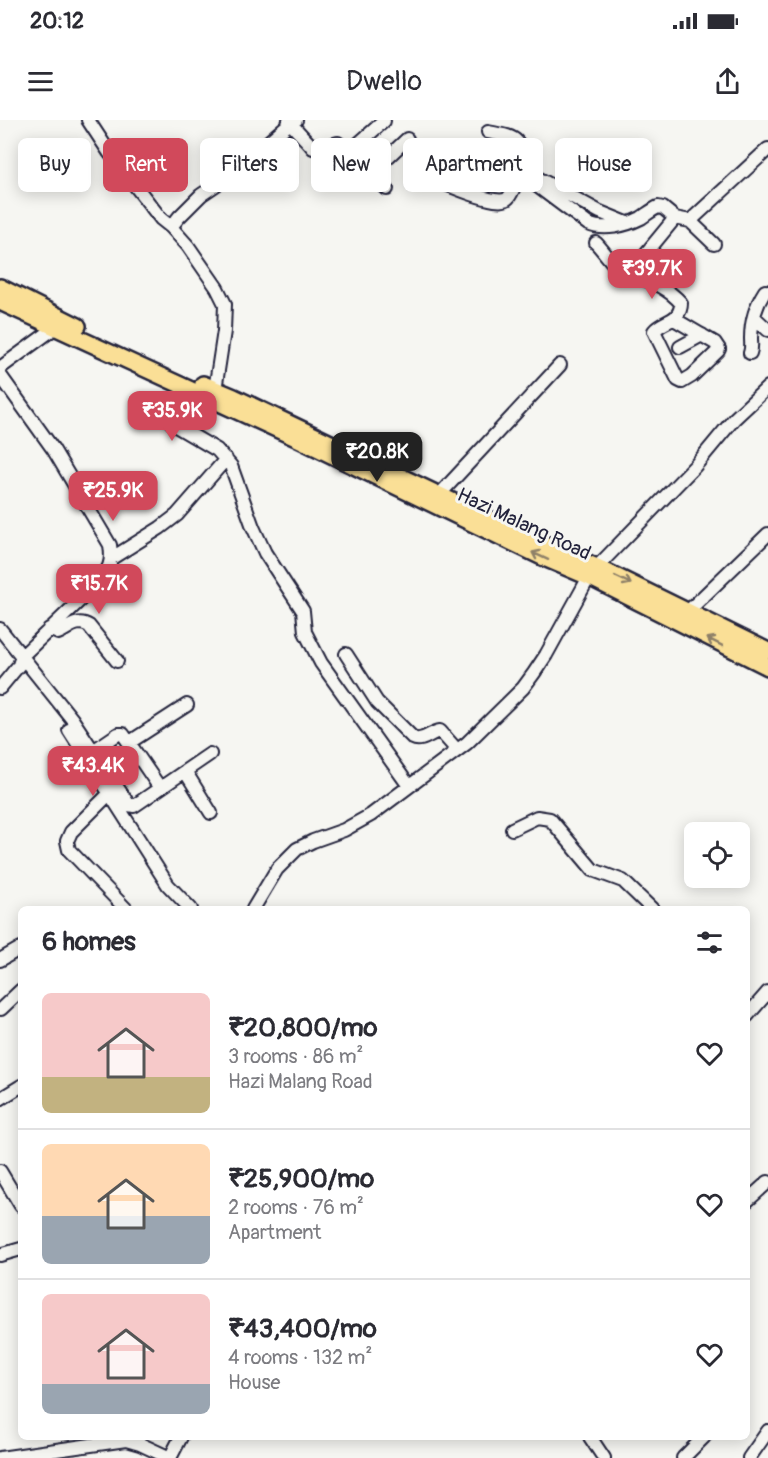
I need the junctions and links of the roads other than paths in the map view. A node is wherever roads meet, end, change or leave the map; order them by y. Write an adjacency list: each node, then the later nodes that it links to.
1 (88, 120): 16 (street)
2 (292, 121): 8 (street); 16 (street)
3 (384, 121): 5 (street)
4 (488, 132): 6 (street)
5 (365, 138)
6 (514, 138)
7 (403, 143): 10 (street)
8 (311, 146)
9 (768, 149): 15 (street)
10 (391, 154)
11 (543, 190): 14 (street)
12 (466, 192): 13 (street)
13 (512, 192)
14 (675, 218): 15 (street); 19 (street)
15 (690, 221): 18 (street)
16 (171, 227): 35 (street)
17 (596, 243): 19 (street)
18 (714, 244)
19 (629, 274): 24 (street)
20 (0, 287): 25 (main road, Hazi Malang Road)
21 (765, 291): 23 (street)
22 (0, 302): 25 (main road, Hazi Malang Road)
23 (754, 317): 26 (street); 29 (street)
24 (674, 320): 27 (street); 27 (street)
25 (58, 322): 31 (street); 33 (main road, Hazi Malang Road); 35 (main road, Hazi Malang Road)
26 (768, 330)
27 (702, 335): 28 (street)
28 (680, 346)
29 (750, 353)
30 (560, 365): 37 (street)
31 (0, 368)
32 (0, 375): 39 (street)
33 (185, 386): 35 (main road, Hazi Malang Road); 36 (street)
34 (768, 387): 40 (street)
35 (214, 395): 37 (main road, Hazi Malang Road); 40 (main road, Hazi Malang Road, one-way to 35)
36 (226, 459): 39 (street); 56 (street)
37 (440, 495): 40 (main road, Hazi Malang Road)
38 (768, 534): 41 (street)
39 (112, 558): 43 (street)
40 (593, 572): 41 (main road, Hazi Malang Road); 52 (street)
41 (682, 617): 44 (main road, Hazi Malang Road); 48 (main road, Hazi Malang Road, one-way to 41)
42 (0, 628): 46 (street)
43 (48, 629): 46 (street); 47 (street)
44 (766, 646)
45 (346, 654): 52 (street)
46 (21, 661): 49 (street); 53 (street); 58 (street)
47 (117, 661)
48 (768, 667)
49 (0, 688)
50 (187, 705): 51 (street)
51 (130, 742): 53 (street); 57 (street)
52 (458, 750): 56 (street)
53 (93, 751): 57 (street)
54 (210, 754): 55 (street)
55 (185, 771): 57 (street); 59 (street)
56 (409, 786): 63 (street)
57 (160, 788)
58 (109, 794): 61 (street); 62 (street)
59 (211, 813)
60 (512, 829): 64 (street)
61 (123, 906)
62 (188, 906)
63 (255, 906)
64 (649, 906)
65 (18, 950): 66 (street)
66 (0, 960)
67 (768, 992): 69 (street)
68 (18, 993): 70 (street)
69 (750, 1007)
70 (1, 1008)
71 (18, 1088): 72 (street)
72 (0, 1099)
73 (0, 1171): 75 (street)
74 (768, 1182): 76 (street)
75 (18, 1197)
76 (750, 1198)
77 (18, 1250): 78 (street)
78 (0, 1255)
79 (768, 1431): 87 (street)
80 (179, 1440): 84 (street)
81 (592, 1440): 85 (street)
82 (701, 1440): 86 (street)
83 (0, 1458): 84 (street)
84 (170, 1458)
85 (604, 1458)
86 (683, 1458)
87 (749, 1458)

